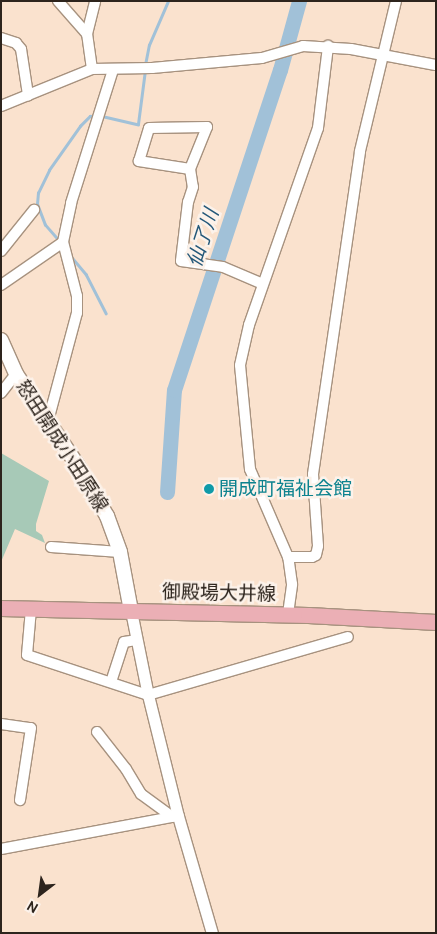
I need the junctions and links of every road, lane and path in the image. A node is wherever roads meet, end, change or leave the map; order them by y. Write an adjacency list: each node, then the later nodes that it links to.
1 (58, 1): 4 (street)
2 (95, 1): 4 (street)
3 (396, 1): 7 (street)
4 (87, 34): 9 (street)
5 (1, 38): 11 (street)
6 (328, 46): 7 (street); 10 (street); 17 (street)
7 (383, 56): 8 (street); 26 (street)
8 (436, 65)
9 (92, 69): 10 (street); 11 (street)
10 (113, 70): 15 (street)
11 (28, 94): 12 (street)
12 (1, 106)
13 (190, 169): 13 (street); 17 (street)
14 (34, 210): 16 (street)
15 (63, 242): 18 (street); 23 (street)
16 (1, 251)
17 (263, 284): 26 (street)
18 (1, 285)
19 (1, 340): 20 (main road, 怒田開成小田原線)
20 (5, 358): 21 (main road, 怒田開成小田原線)
21 (16, 374): 22 (street); 23 (main road, 怒田開成小田原線)
22 (1, 393)
23 (48, 421): 25 (main road, 怒田開成小田原線)
24 (51, 548): 25 (street)
25 (120, 552): 29 (main road, 怒田開成小田原線)
26 (288, 557): 30 (street)
27 (1, 608): 28 (main road, 御殿場大井線)
28 (31, 609): 29 (main road, 御殿場大井線); 34 (street)
29 (131, 612): 30 (main road, 御殿場大井線); 33 (street)
30 (288, 614): 31 (main road, 御殿場大井線)
31 (436, 622)
32 (348, 637): 35 (street)
33 (136, 640): 34 (street); 35 (street)
34 (111, 682): 35 (street)
35 (148, 695): 39 (street)
36 (1, 724): 38 (street)
37 (97, 732): 39 (street)
38 (20, 800)
39 (175, 816): 40 (street); 41 (street)
40 (1, 850)
41 (212, 933)

